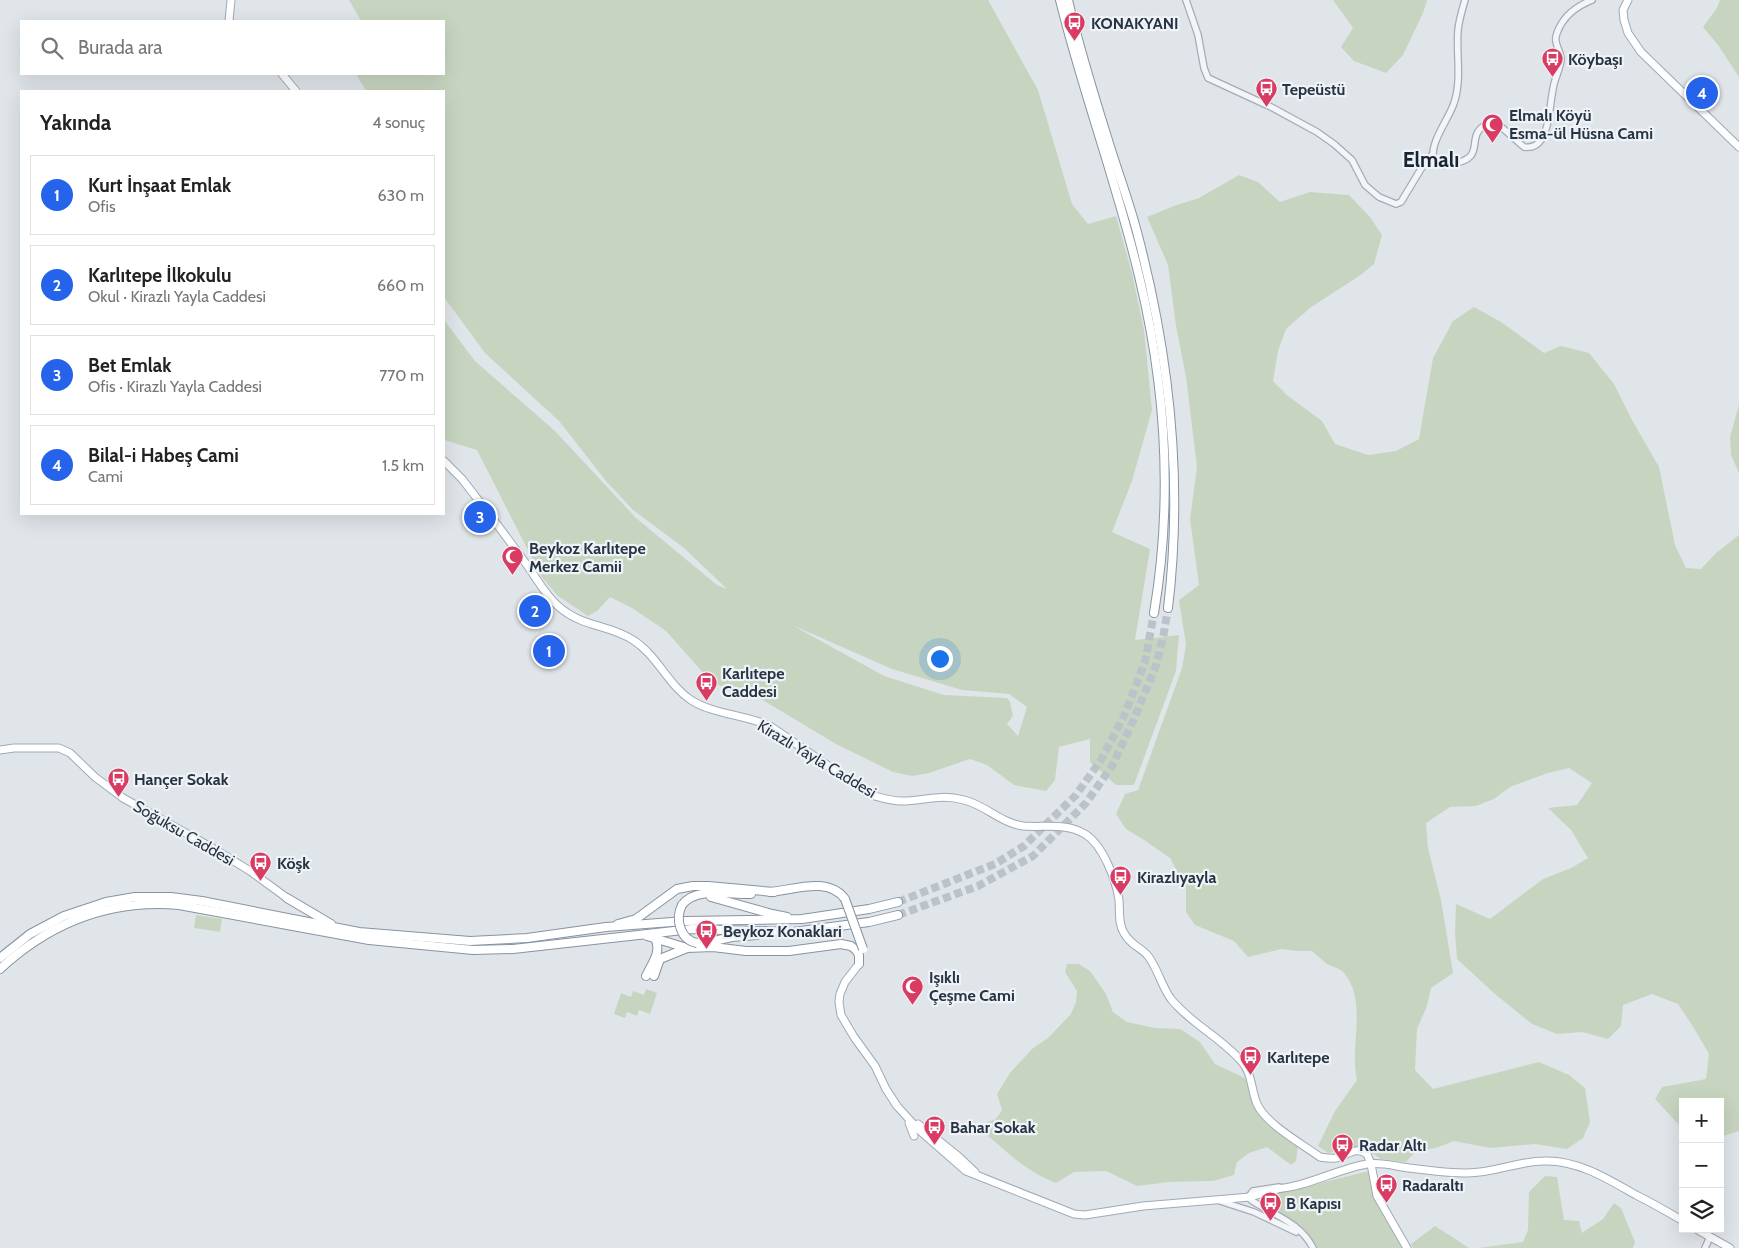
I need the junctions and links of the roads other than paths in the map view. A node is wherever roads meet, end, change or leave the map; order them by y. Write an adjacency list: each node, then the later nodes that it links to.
1 (231, 0): 8 (main road)
2 (1060, 0): 15 (highway)
3 (1068, 0): 14 (highway)
4 (1186, 0): 12 (street)
5 (1464, 0): 12 (street)
6 (1592, 0): 12 (street)
7 (1628, 0): 11 (main road)
8 (229, 20)
9 (283, 75): 10 (main road)
10 (295, 90)
11 (1739, 147)
12 (1432, 155)
13 (445, 462): 42 (main road, Kirazlı Yayla Caddesi)
14 (1168, 608)
15 (1154, 613)
16 (0, 750): 19 (main road, Soğuksu Caddesi)
17 (774, 892): 18 (highway); 28 (highway); 38 (highway, bridge)
18 (700, 893): 26 (highway); 34 (highway, bridge)
19 (288, 899): 21 (highway); 25 (highway); 27 (highway)
20 (898, 902): 26 (highway)
21 (298, 906): 27 (highway); 29 (highway)
22 (249, 914): 25 (highway); 27 (highway); 37 (highway); 39 (highway)
23 (321, 914): 30 (highway)
24 (898, 915): 31 (highway)
25 (285, 917): 27 (highway)
26 (802, 919): 28 (highway)
27 (300, 923): 29 (highway); 32 (highway)
28 (606, 927): 30 (highway)
29 (337, 928): 30 (highway)
30 (346, 929)
31 (793, 932): 32 (highway); 34 (highway)
32 (640, 935): 33 (highway)
33 (655, 938): 35 (highway); 35 (highway)
34 (701, 943): 36 (highway)
35 (687, 948): 36 (highway)
36 (775, 951): 38 (highway)
37 (0, 958)
38 (859, 964): 40 (main road)
39 (0, 969)
40 (907, 1118): 41 (main road); 41 (main road)
41 (918, 1132): 48 (main road); 48 (main road)
42 (1356, 1152): 43 (main road, Kirazlı Yayla Caddesi); 44 (main road); 45 (main road)
43 (1367, 1154): 44 (main road); 46 (main road, Kirazlı Yayla Caddesi)
44 (1371, 1165): 45 (main road); 46 (main road); 47 (main road); 49 (main road)
45 (1360, 1166): 47 (main road)
46 (1383, 1166): 49 (main road); 52 (main road)
47 (1336, 1174): 50 (main road)
48 (979, 1176): 51 (main road)
49 (1374, 1180): 56 (main road)
50 (1250, 1195): 51 (main road); 55 (street)
51 (1210, 1200): 55 (street)
52 (1679, 1219)
53 (1703, 1233): 54 (main road)
54 (1710, 1237): 57 (street); 58 (main road)
55 (1311, 1248)
56 (1407, 1248)
57 (1705, 1248)
58 (1730, 1248)

